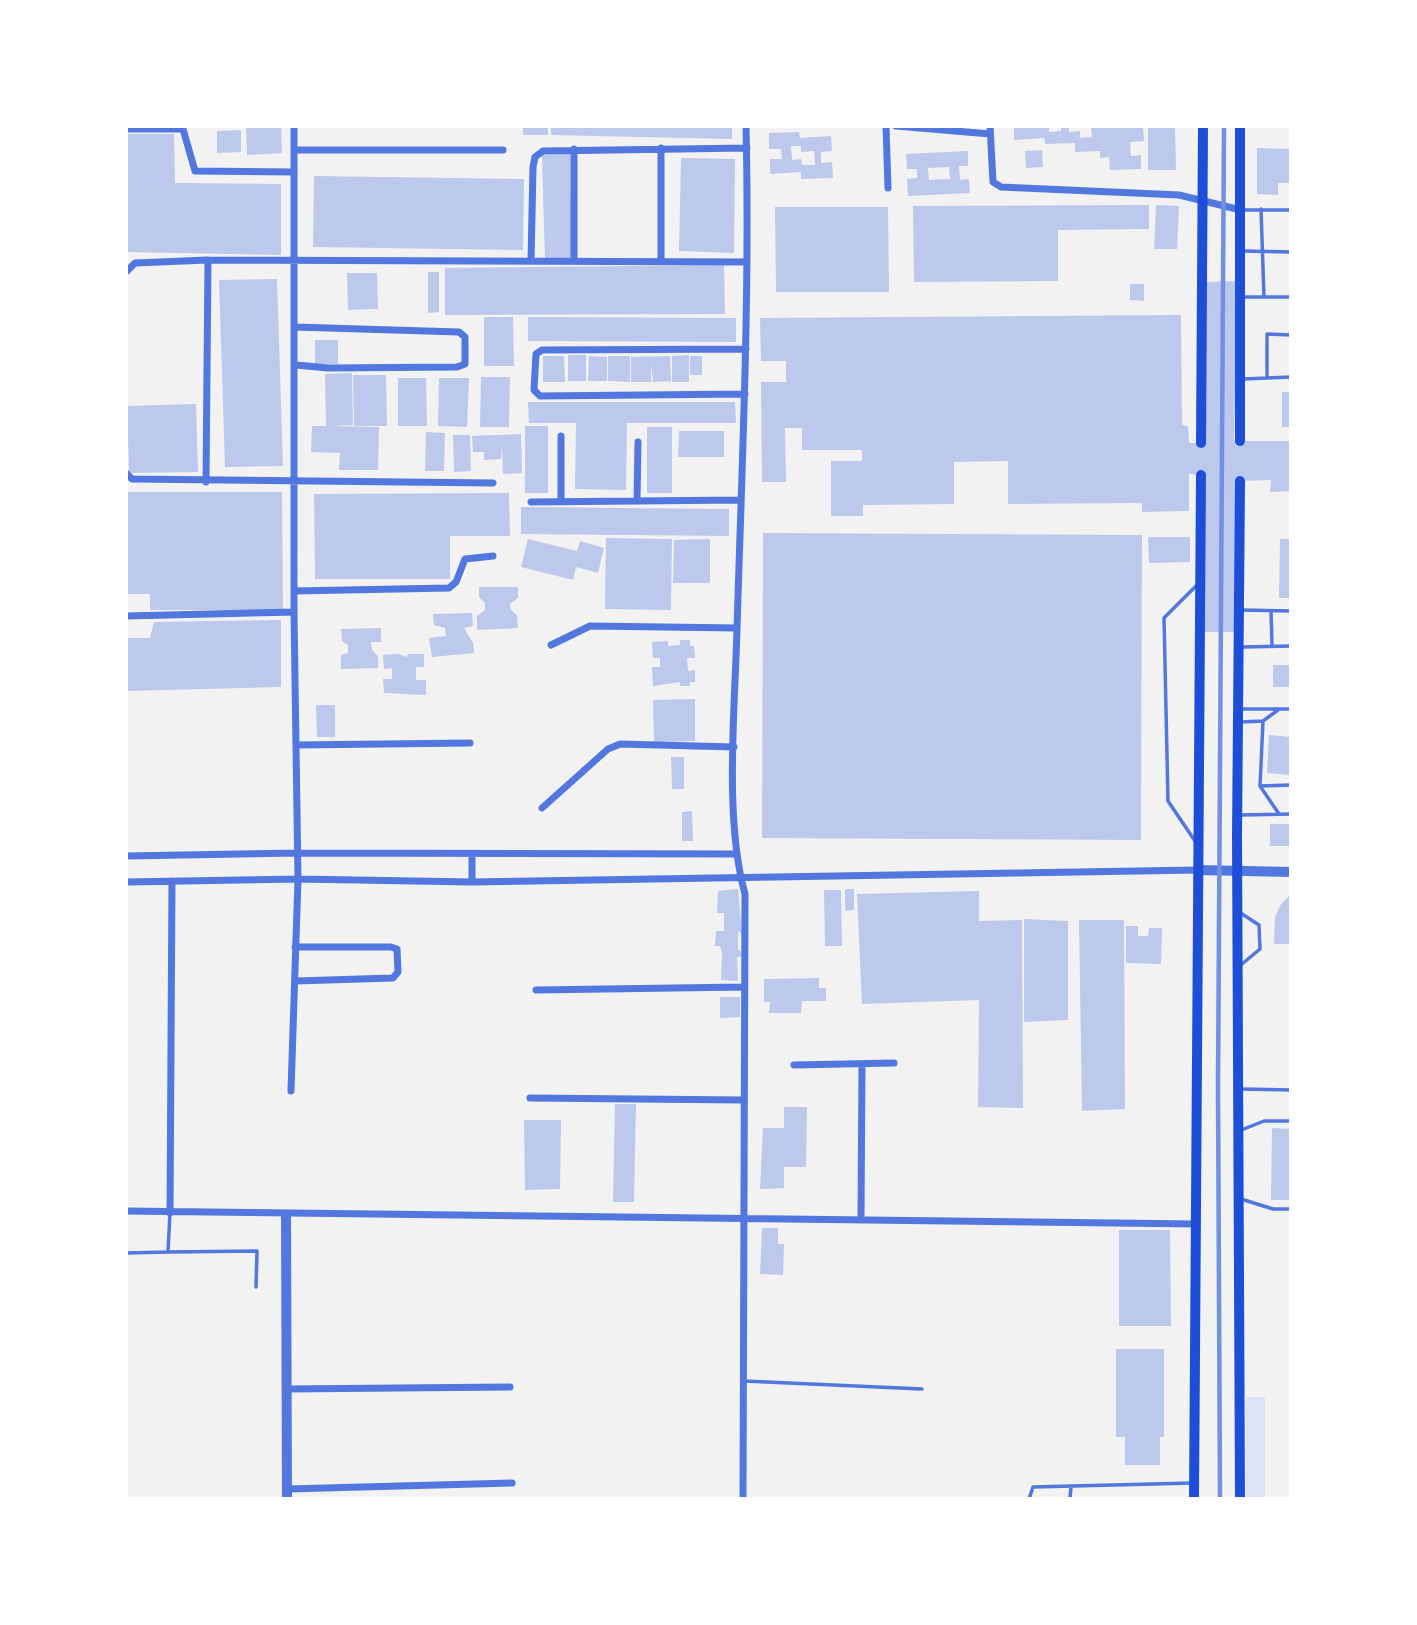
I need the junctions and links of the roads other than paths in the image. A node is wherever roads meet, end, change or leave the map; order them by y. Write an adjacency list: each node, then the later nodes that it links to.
1 (294, 126): 12 (street)
2 (746, 126): 10 (street)
3 (886, 126): 15 (street)
4 (896, 126): 8 (street)
5 (1203, 126): 16 (main road)
6 (1240, 126): 18 (main road)
7 (126, 129): 14 (street)
8 (990, 130): 16 (street)
9 (661, 148): 10 (street); 11 (street); 27 (street)
10 (747, 148): 28 (street)
11 (574, 149): 25 (street); 26 (street)
12 (294, 150): 13 (street); 14 (street)
13 (503, 150)
14 (293, 172): 24 (street)
15 (888, 188)
16 (1202, 200): 18 (street); 44 (main road)
17 (1261, 209): 18 (lane); 19 (lane); 21 (lane)
18 (1241, 210): 20 (main road)
19 (1291, 210)
20 (1241, 251): 21 (lane); 32 (main road)
21 (1262, 252): 22 (lane); 30 (lane)
22 (1291, 252)
23 (208, 260): 24 (street); 29 (street); 49 (street)
24 (296, 260): 26 (street); 33 (street)
25 (574, 260): 26 (street); 27 (street)
26 (531, 261)
27 (661, 261): 28 (street)
28 (747, 262): 35 (street)
29 (126, 272)
30 (1264, 297): 31 (lane); 32 (lane)
31 (1291, 297)
32 (1241, 298): 39 (main road)
33 (295, 327): 36 (street); 36 (street)
34 (1291, 335): 37 (lane)
35 (746, 349): 40 (street); 40 (street)
36 (296, 365): 47 (street)
37 (1266, 377): 38 (lane); 39 (lane)
38 (1291, 377)
39 (1240, 379): 42 (main road)
40 (745, 394): 51 (street)
41 (561, 436): 52 (street)
42 (1240, 441)
43 (638, 442): 53 (street)
44 (1201, 443)
45 (126, 473): 49 (street)
46 (1201, 475): 56 (main road)
47 (294, 481): 49 (street); 50 (street); 57 (street)
48 (1240, 481): 58 (main road)
49 (206, 482)
50 (493, 483)
51 (740, 500): 53 (street); 63 (street)
52 (561, 501): 53 (street); 54 (street)
53 (637, 501)
54 (531, 502)
55 (493, 556): 57 (street)
56 (1200, 583): 82 (main road); 82 (lane)
57 (294, 591): 61 (street)
58 (1239, 610): 59 (lane); 67 (main road)
59 (1271, 611): 60 (lane); 65 (lane)
60 (1291, 611)
61 (294, 612): 62 (street); 74 (street)
62 (126, 616)
63 (737, 628): 64 (street); 75 (street)
64 (551, 645)
65 (1272, 645): 66 (lane); 67 (lane)
66 (1291, 646)
67 (1240, 647): 68 (main road)
68 (1239, 709): 69 (lane); 72 (main road)
69 (1279, 709): 70 (lane); 71 (lane)
70 (1291, 709)
71 (1263, 721): 72 (lane); 77 (lane)
72 (1239, 722): 81 (main road)
73 (470, 743): 74 (street)
74 (296, 745): 83 (street)
75 (734, 747): 78 (street); 85 (street)
76 (1291, 785): 77 (lane)
77 (1260, 786): 79 (lane)
78 (542, 808)
79 (1279, 814): 80 (lane); 81 (lane)
80 (1291, 814)
81 (1237, 815): 88 (main road)
82 (1197, 844): 87 (main road)
83 (296, 853): 84 (street); 86 (street); 91 (street)
84 (472, 854): 85 (street); 94 (street)
85 (737, 855): 90 (street)
86 (126, 856)
87 (1198, 870): 88 (street); 90 (street); 118 (main road)
88 (1237, 871): 89 (street); 95 (main road)
89 (1291, 872)
90 (740, 878): 94 (street); 99 (street)
91 (298, 879): 92 (street); 94 (street); 96 (street)
92 (172, 881): 93 (street); 114 (street)
93 (126, 882)
94 (472, 882)
95 (1237, 911): 97 (main road); 97 (lane)
96 (295, 947): 98 (street); 98 (street)
97 (1238, 968): 104 (main road)
98 (295, 981): 106 (street)
99 (743, 987): 100 (street); 108 (street)
100 (536, 990)
101 (894, 1063): 102 (street)
102 (862, 1064): 103 (street); 117 (street)
103 (794, 1065)
104 (1238, 1089): 105 (lane); 110 (main road)
105 (1291, 1090)
106 (291, 1091)
107 (530, 1098): 108 (street)
108 (743, 1100): 116 (street)
109 (1291, 1121): 110 (lane)
110 (1238, 1132): 111 (main road)
111 (1240, 1199): 112 (lane); 134 (main road)
112 (1291, 1209)
113 (126, 1211): 114 (street)
114 (170, 1213): 115 (street); 119 (lane)
115 (286, 1215): 116 (street); 124 (street)
116 (741, 1219): 117 (street); 122 (street)
117 (861, 1219): 118 (street)
118 (1197, 1224): 127 (main road)
119 (168, 1252): 120 (lane); 121 (lane)
120 (126, 1254)
121 (256, 1287)
122 (744, 1381): 125 (lane); 130 (street)
123 (510, 1387): 124 (street)
124 (286, 1389): 129 (street)
125 (922, 1389)
126 (512, 1483): 129 (street)
127 (1194, 1483): 128 (lane); 133 (main road)
128 (1071, 1486): 131 (lane); 132 (lane)
129 (287, 1494)
130 (743, 1499)
131 (1029, 1499)
132 (1070, 1499)
133 (1194, 1499)
134 (1240, 1499)

